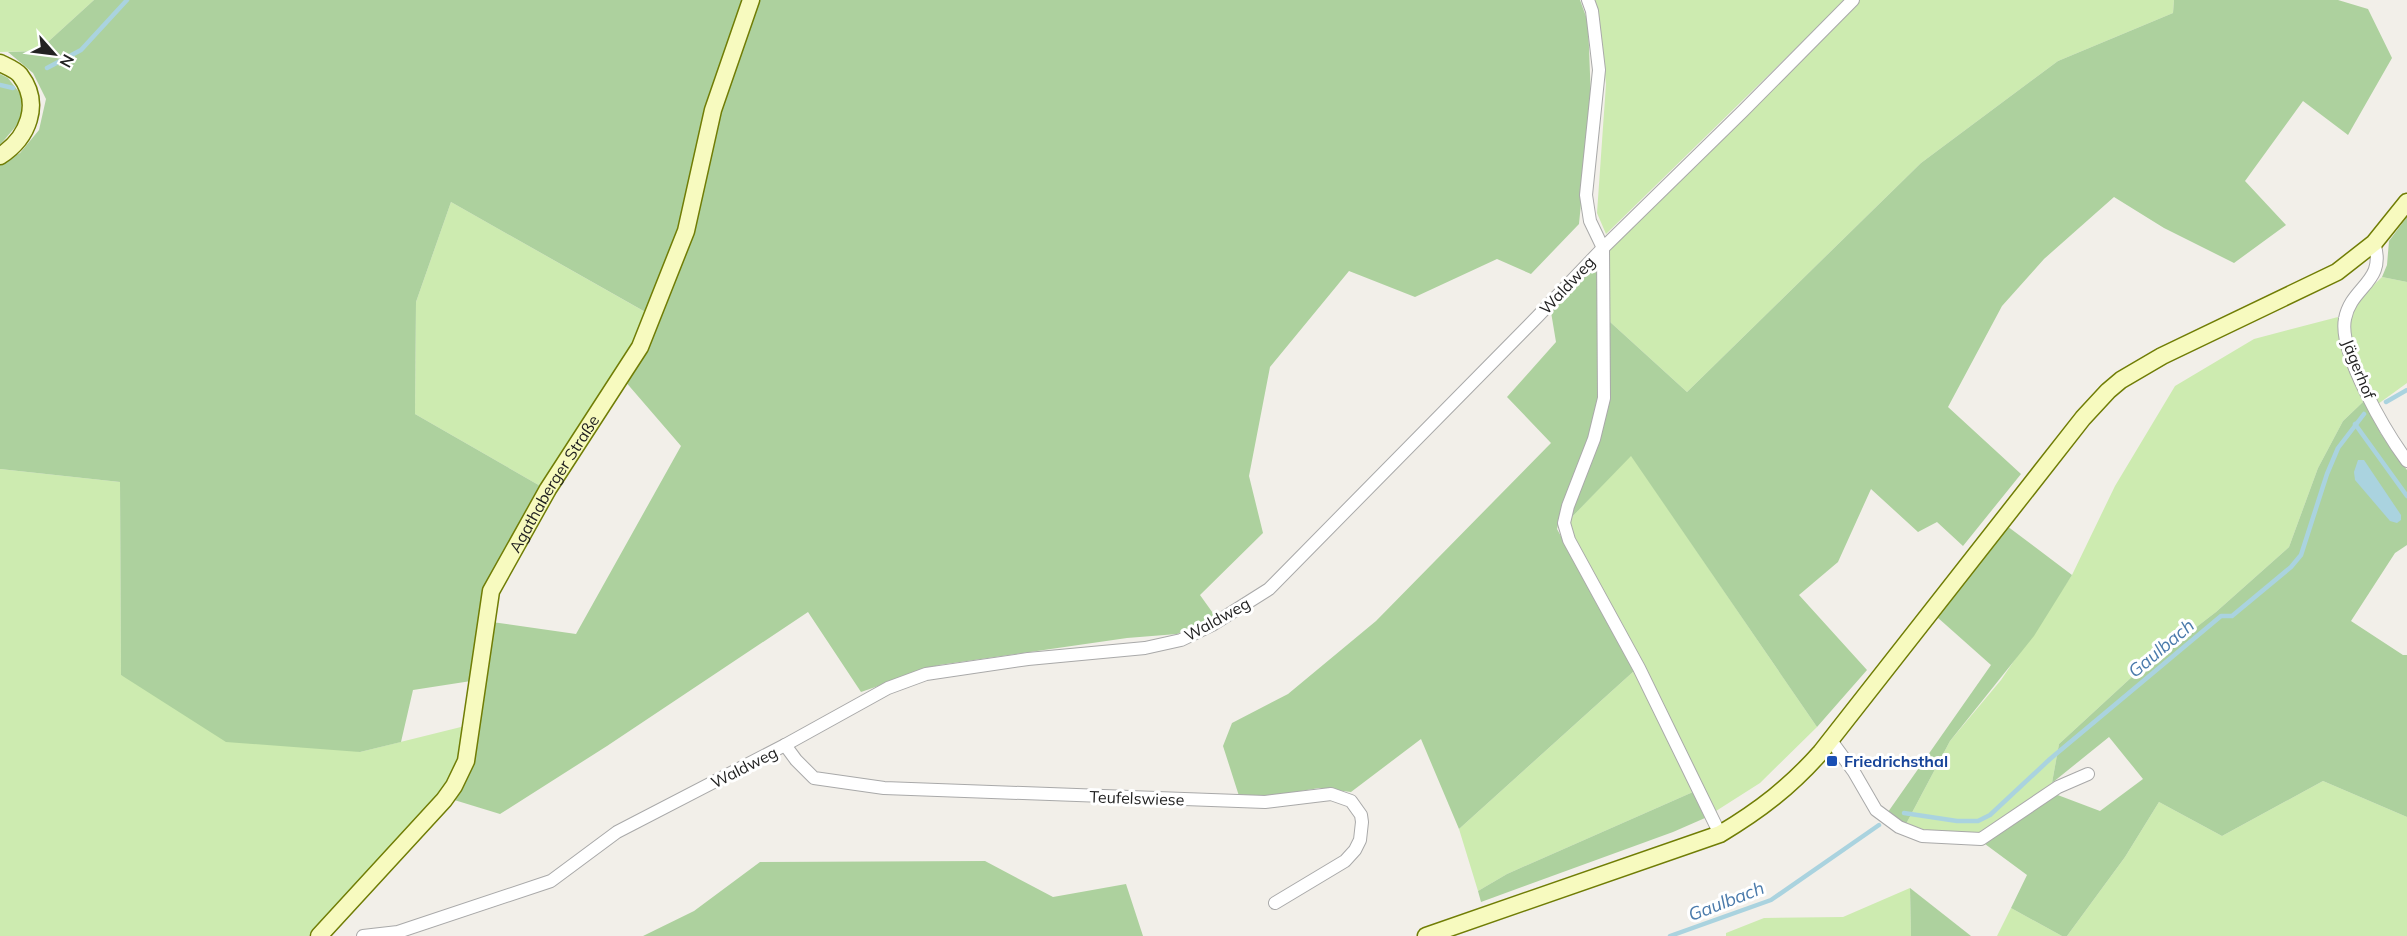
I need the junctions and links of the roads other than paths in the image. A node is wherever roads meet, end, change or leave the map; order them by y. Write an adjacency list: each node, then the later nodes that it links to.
1 (751, 0): 15 (main road, Agathaberger Straße)
2 (1588, 0): 8 (street)
3 (1852, 0): 8 (street, Waldweg)
4 (0, 63): 5 (main road)
5 (0, 156)
6 (2407, 202): 7 (main road)
7 (2374, 243): 9 (street, Jägerhof); 10 (main road)
8 (1603, 248): 11 (street, Waldweg); 13 (street)
9 (2407, 461)
10 (1830, 739): 12 (street); 13 (main road)
11 (785, 745): 14 (street, Teufelswiese); 16 (street, Waldweg)
12 (2088, 774)
13 (1720, 834): 17 (main road)
14 (1275, 903)
15 (326, 934)
16 (363, 936)
17 (1426, 936)

